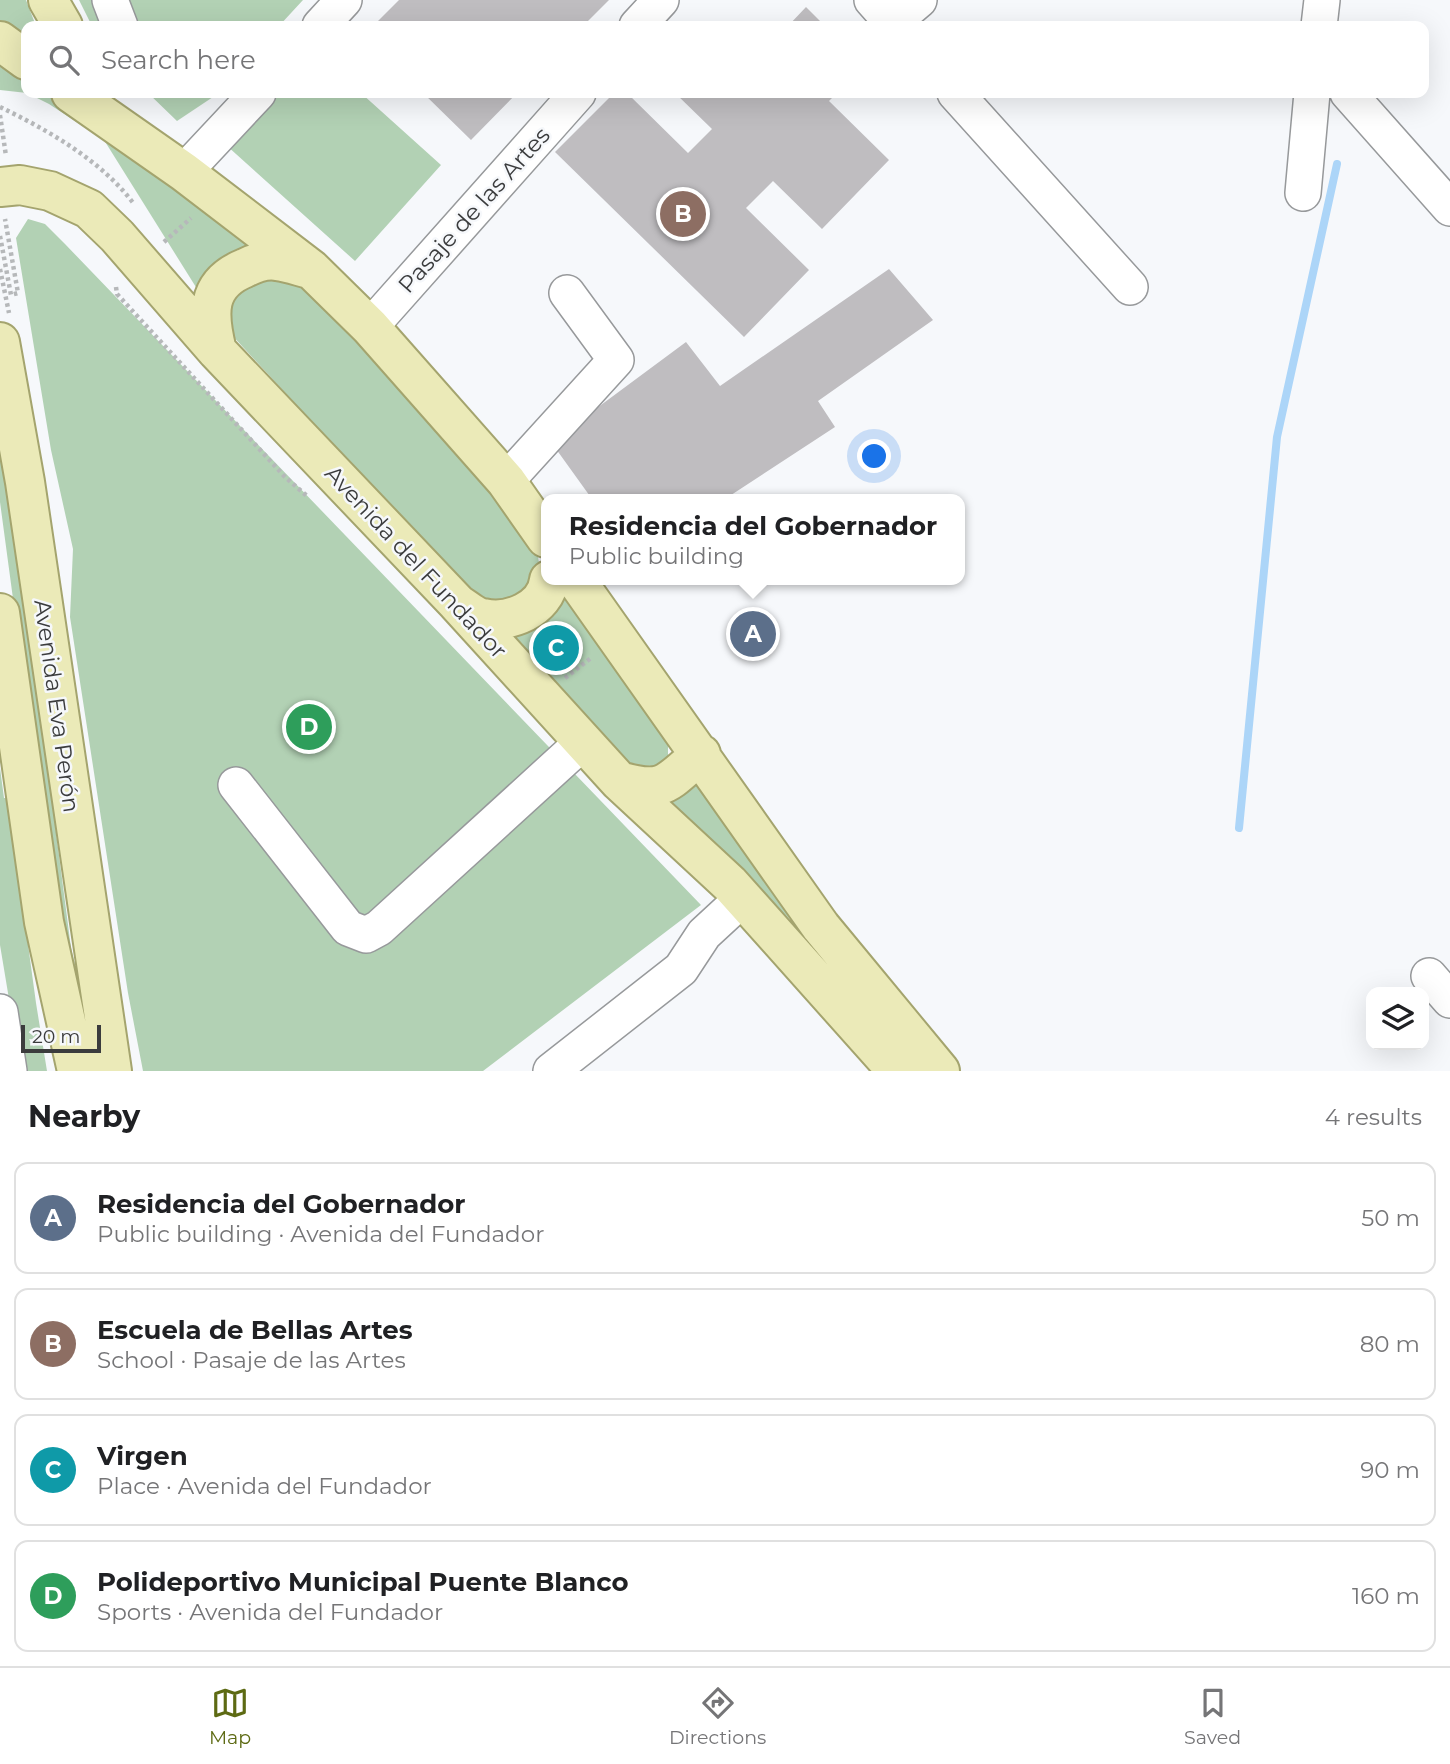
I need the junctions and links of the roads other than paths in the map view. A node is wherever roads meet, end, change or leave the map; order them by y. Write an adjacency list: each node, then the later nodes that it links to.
1 (48, 0): 8 (main road)
2 (110, 0): 9 (street)
3 (344, 0): 10 (street)
4 (661, 0): 11 (street)
5 (919, 0): 7 (street)
6 (1322, 0): 12 (street)
7 (886, 16)
8 (60, 21)
9 (118, 21)
10 (325, 21)
11 (642, 21)
12 (1320, 21)
13 (0, 41): 14 (main road)
14 (21, 56)
15 (79, 98): 22 (main road)
16 (111, 98): 22 (main road)
17 (252, 98): 22 (street)
18 (574, 98): 29 (street, Pasaje de las Artes)
19 (960, 98): 27 (street)
20 (1312, 98): 24 (street)
21 (1352, 98): 25 (street)
22 (171, 164): 26 (main road)
23 (8, 188): 31 (main road, Avenida del Fundador)
24 (1303, 193)
25 (1450, 208)
26 (311, 269): 29 (main road); 31 (main road)
27 (1130, 287)
28 (567, 293): 32 (street)
29 (370, 327): 32 (main road)
30 (0, 342): 46 (main road, Avenida Eva Perón)
31 (217, 351): 36 (main road, Avenida del Fundador)
32 (506, 481): 33 (main road)
33 (541, 532)
34 (548, 585): 36 (main road)
35 (580, 585): 39 (main road)
36 (457, 603): 38 (main road, Avenida del Fundador)
37 (0, 613): 45 (main road, Avenida Eva Perón)
38 (583, 741): 40 (main road, Avenida del Fundador); 41 (street)
39 (701, 754): 40 (main road); 49 (main road)
40 (619, 781): 42 (main road, Avenida del Fundador)
41 (236, 785)
42 (743, 898): 47 (street); 48 (main road, Avenida del Fundador)
43 (0, 1012): 44 (street)
44 (9, 1071)
45 (77, 1071)
46 (112, 1071)
47 (551, 1071)
48 (897, 1071)
49 (940, 1071)

